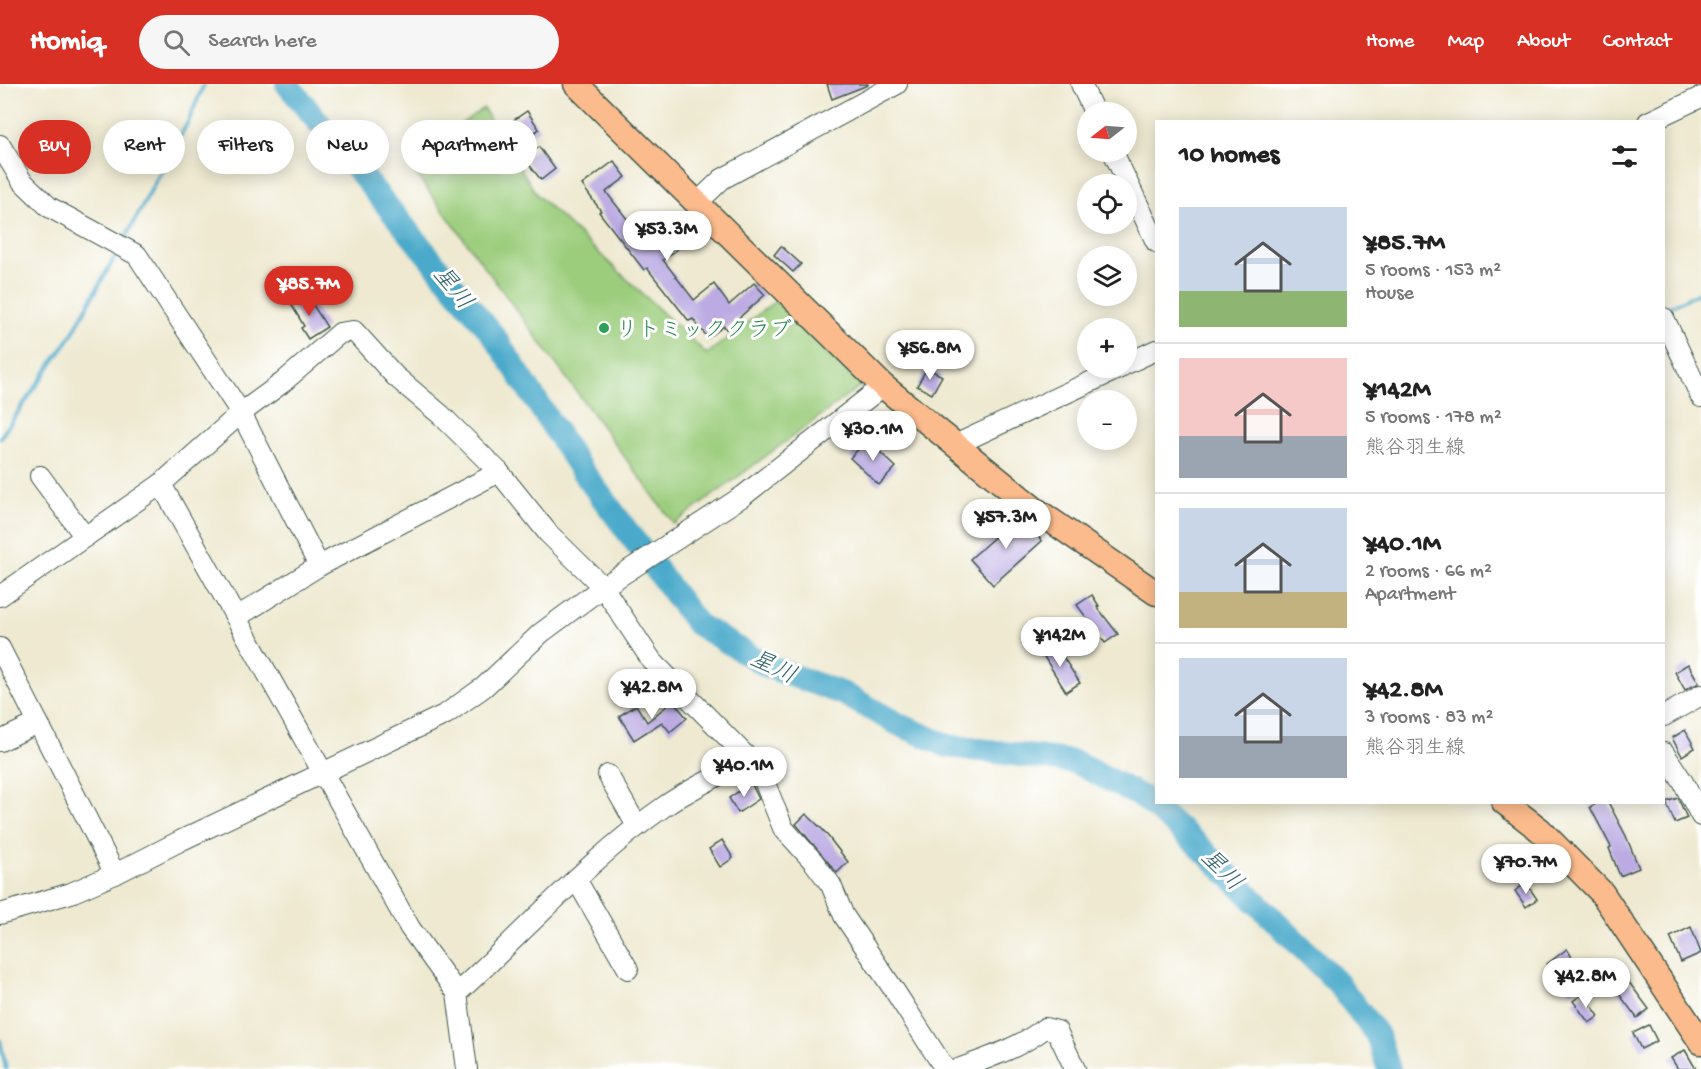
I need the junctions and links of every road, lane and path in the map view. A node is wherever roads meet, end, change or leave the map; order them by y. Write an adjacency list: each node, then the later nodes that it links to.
1 (576, 84): 9 (main road)
2 (897, 84): 9 (street)
3 (1081, 84): 5 (street)
4 (1701, 97): 6 (street)
5 (1089, 102)
6 (1652, 120)
7 (0, 145): 17 (street)
8 (1118, 162): 10 (street)
9 (696, 204): 15 (main road)
10 (1155, 240)
11 (1665, 320): 16 (street)
12 (1155, 350): 13 (street)
13 (1137, 359)
14 (1099, 378): 18 (street)
15 (883, 386): 18 (main road); 24 (street)
16 (1701, 397)
17 (241, 413): 19 (street); 21 (street); 23 (street)
18 (955, 445): 25 (main road)
19 (499, 472): 23 (street); 24 (street)
20 (40, 476): 22 (street)
21 (161, 484): 22 (street); 27 (street)
22 (85, 537): 26 (street)
23 (319, 566): 27 (street)
24 (609, 583): 34 (street); 35 (street)
25 (1155, 592)
26 (0, 596)
27 (237, 617): 35 (street)
28 (0, 648): 31 (street)
29 (1701, 695): 30 (street)
30 (1665, 715)
31 (38, 723): 32 (street); 40 (street)
32 (0, 741)
33 (1665, 755): 38 (street)
34 (749, 759): 39 (street); 47 (street)
35 (323, 774): 40 (street); 44 (street)
36 (608, 776): 39 (street)
37 (1507, 804): 45 (main road)
38 (1701, 816)
39 (637, 826): 41 (street)
40 (115, 874): 42 (street)
41 (576, 879): 43 (street); 44 (street)
42 (0, 914)
43 (628, 969)
44 (457, 993): 46 (street)
45 (1701, 1042)
46 (467, 1069)
47 (945, 1069)
48 (958, 1069): 49 (street)
49 (1075, 1069)

